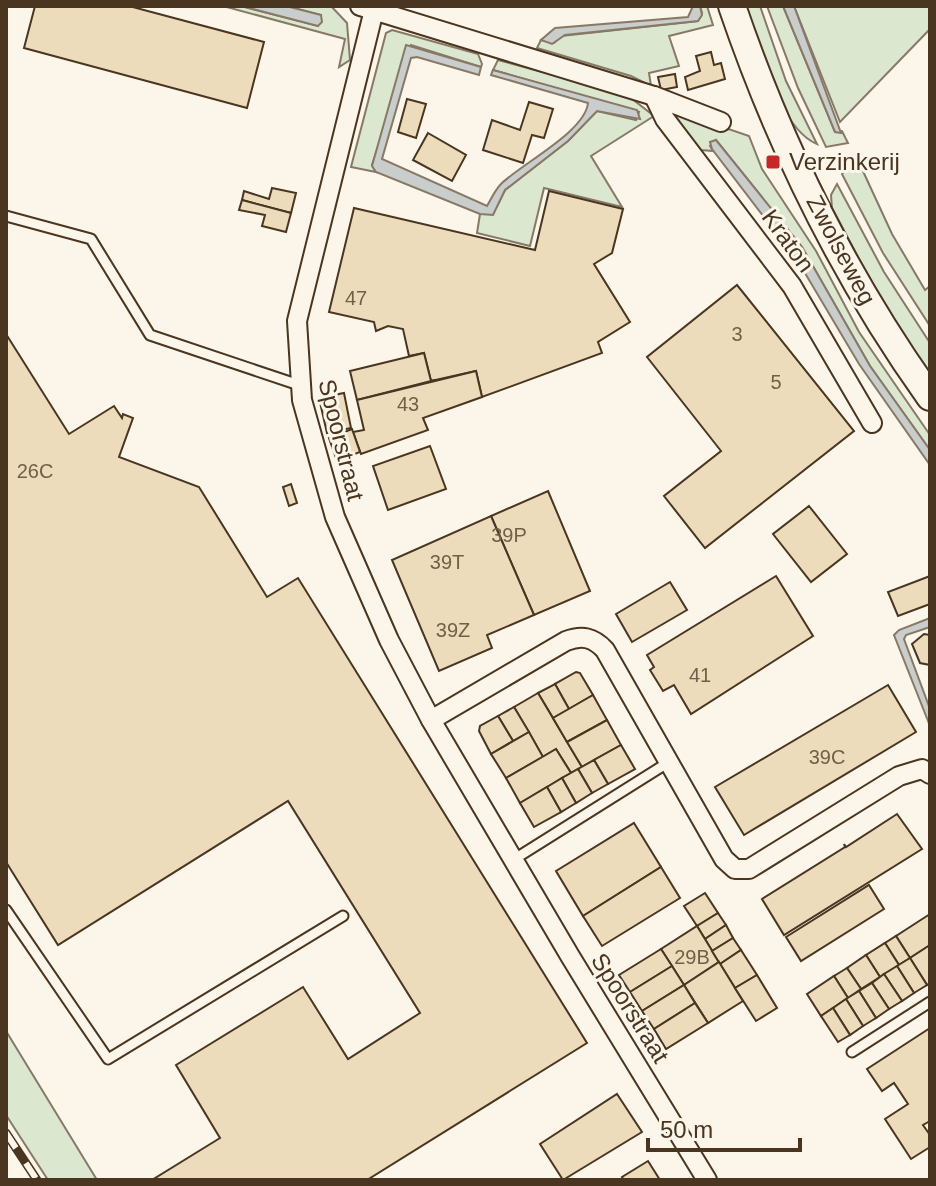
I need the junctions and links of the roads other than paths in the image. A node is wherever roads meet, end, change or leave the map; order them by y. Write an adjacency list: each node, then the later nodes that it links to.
1 (732, 6): 7 (main road, Zwolseweg)
2 (370, 8): 3 (street); 6 (street, Spoorstraat)
3 (654, 96): 4 (street); 8 (street, Kraton)
4 (721, 122)
5 (6, 216): 6 (lane)
6 (302, 386): 9 (street, Spoorstraat)
7 (930, 397)
8 (872, 423)
9 (431, 720): 10 (street); 12 (street, Spoorstraat)
10 (669, 762): 11 (street); 12 (lane)
11 (930, 774)
12 (513, 860): 17 (street, Spoorstraat)
13 (6, 910): 14 (lane)
14 (343, 916)
15 (930, 1002): 16 (lane)
16 (852, 1052)
17 (707, 1180)

